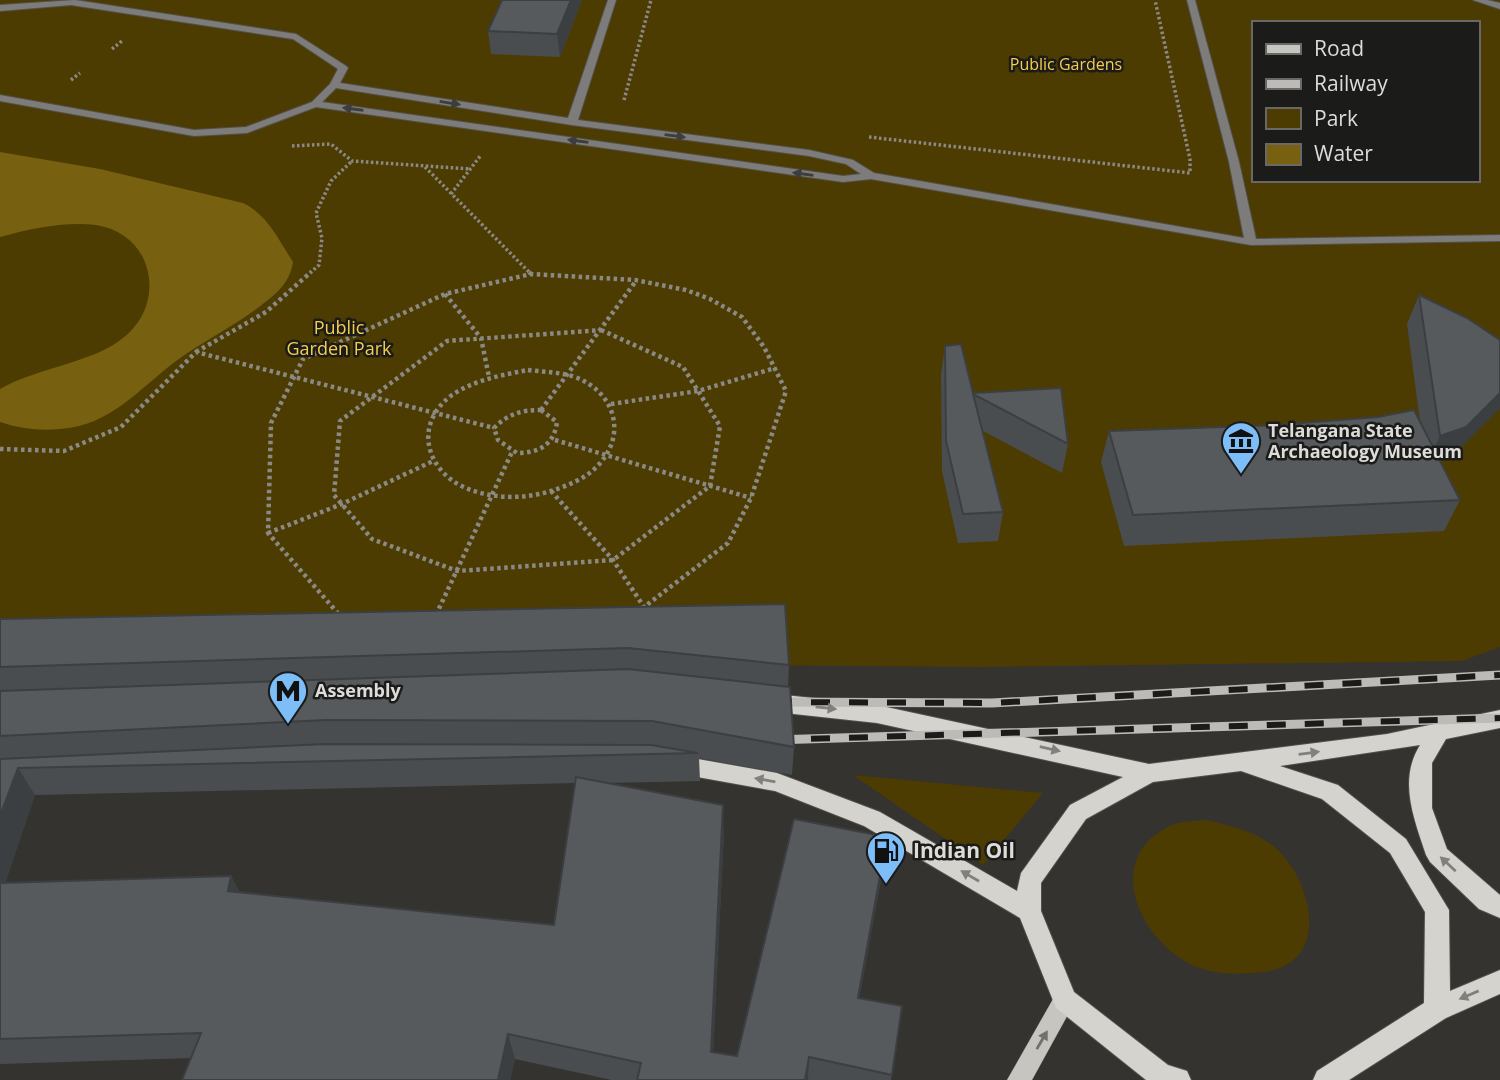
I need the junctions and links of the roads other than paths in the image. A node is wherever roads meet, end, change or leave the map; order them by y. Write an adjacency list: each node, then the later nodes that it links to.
1 (612, 0): 9 (lane)
2 (1191, 0): 12 (lane)
3 (1477, 0): 4 (lane)
4 (1500, 6)
5 (0, 8): 6 (lane)
6 (334, 85): 8 (lane); 9 (lane, one-way to 9)
7 (0, 98): 8 (lane)
8 (315, 104): 10 (lane, one-way to 8)
9 (572, 122): 10 (lane, one-way to 10)
10 (871, 176): 12 (lane)
11 (1500, 238): 12 (lane)
12 (1251, 242)
13 (740, 699): 18 (highway, one-way to 18)
14 (1500, 719): 15 (highway)
15 (1439, 732): 17 (highway, one-way to 15); 19 (highway, one-way to 15)
16 (654, 761): 20 (highway, one-way to 16)
17 (1241, 761): 18 (highway); 23 (highway)
18 (1149, 773): 20 (highway)
19 (1500, 907)
20 (1029, 911): 22 (highway)
21 (1500, 982): 23 (highway, one-way to 23)
22 (1065, 1000): 24 (main road, one-way to 22); 25 (highway)
23 (1437, 1009): 26 (highway)
24 (1018, 1080)
25 (1178, 1080)
26 (1326, 1080)

